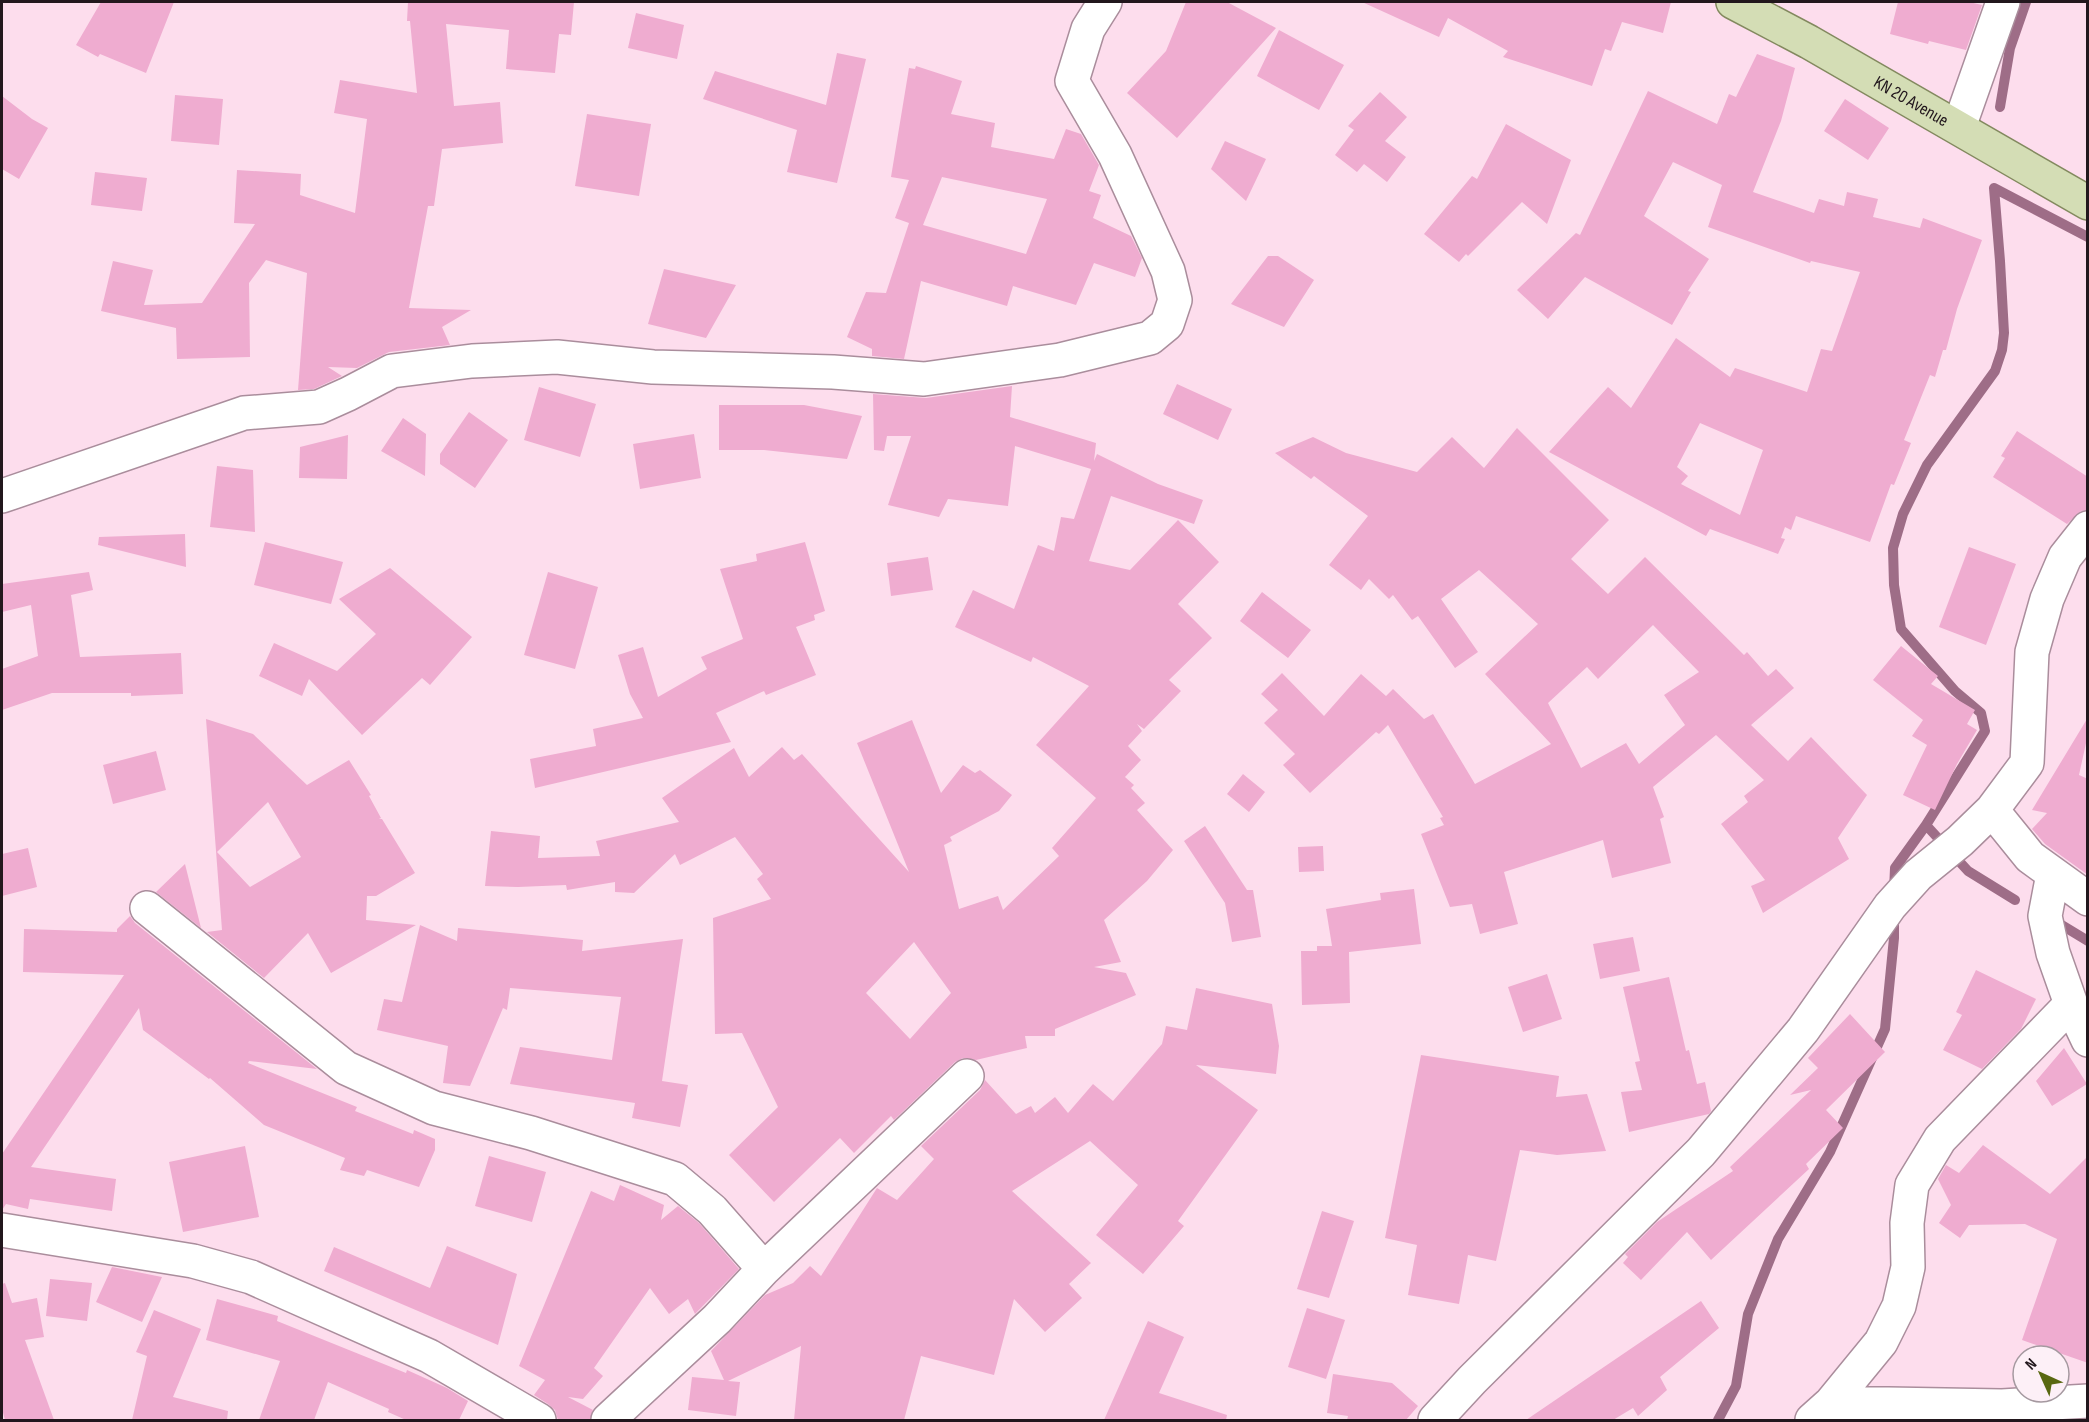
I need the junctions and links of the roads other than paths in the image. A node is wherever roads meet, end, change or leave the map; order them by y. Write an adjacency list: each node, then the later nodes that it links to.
1 (1106, 2): 6 (street)
2 (1732, 2): 4 (main road, KN 20 Avenue)
3 (2003, 2): 4 (street)
4 (1959, 127): 5 (main road, KN 20 Avenue)
5 (2088, 203)
6 (2, 496)
7 (2088, 528): 8 (street)
8 (1992, 810): 9 (street); 21 (street)
9 (2053, 874): 10 (street); 12 (street)
10 (2088, 899)
11 (147, 908): 16 (street)
12 (2071, 1004): 13 (street); 18 (street)
13 (2088, 1040)
14 (967, 1076): 16 (street)
15 (2, 1230): 19 (street)
16 (764, 1269): 20 (street)
17 (2088, 1401): 18 (street)
18 (1822, 1412)
19 (539, 1420)
20 (609, 1420)
21 (1435, 1420)

